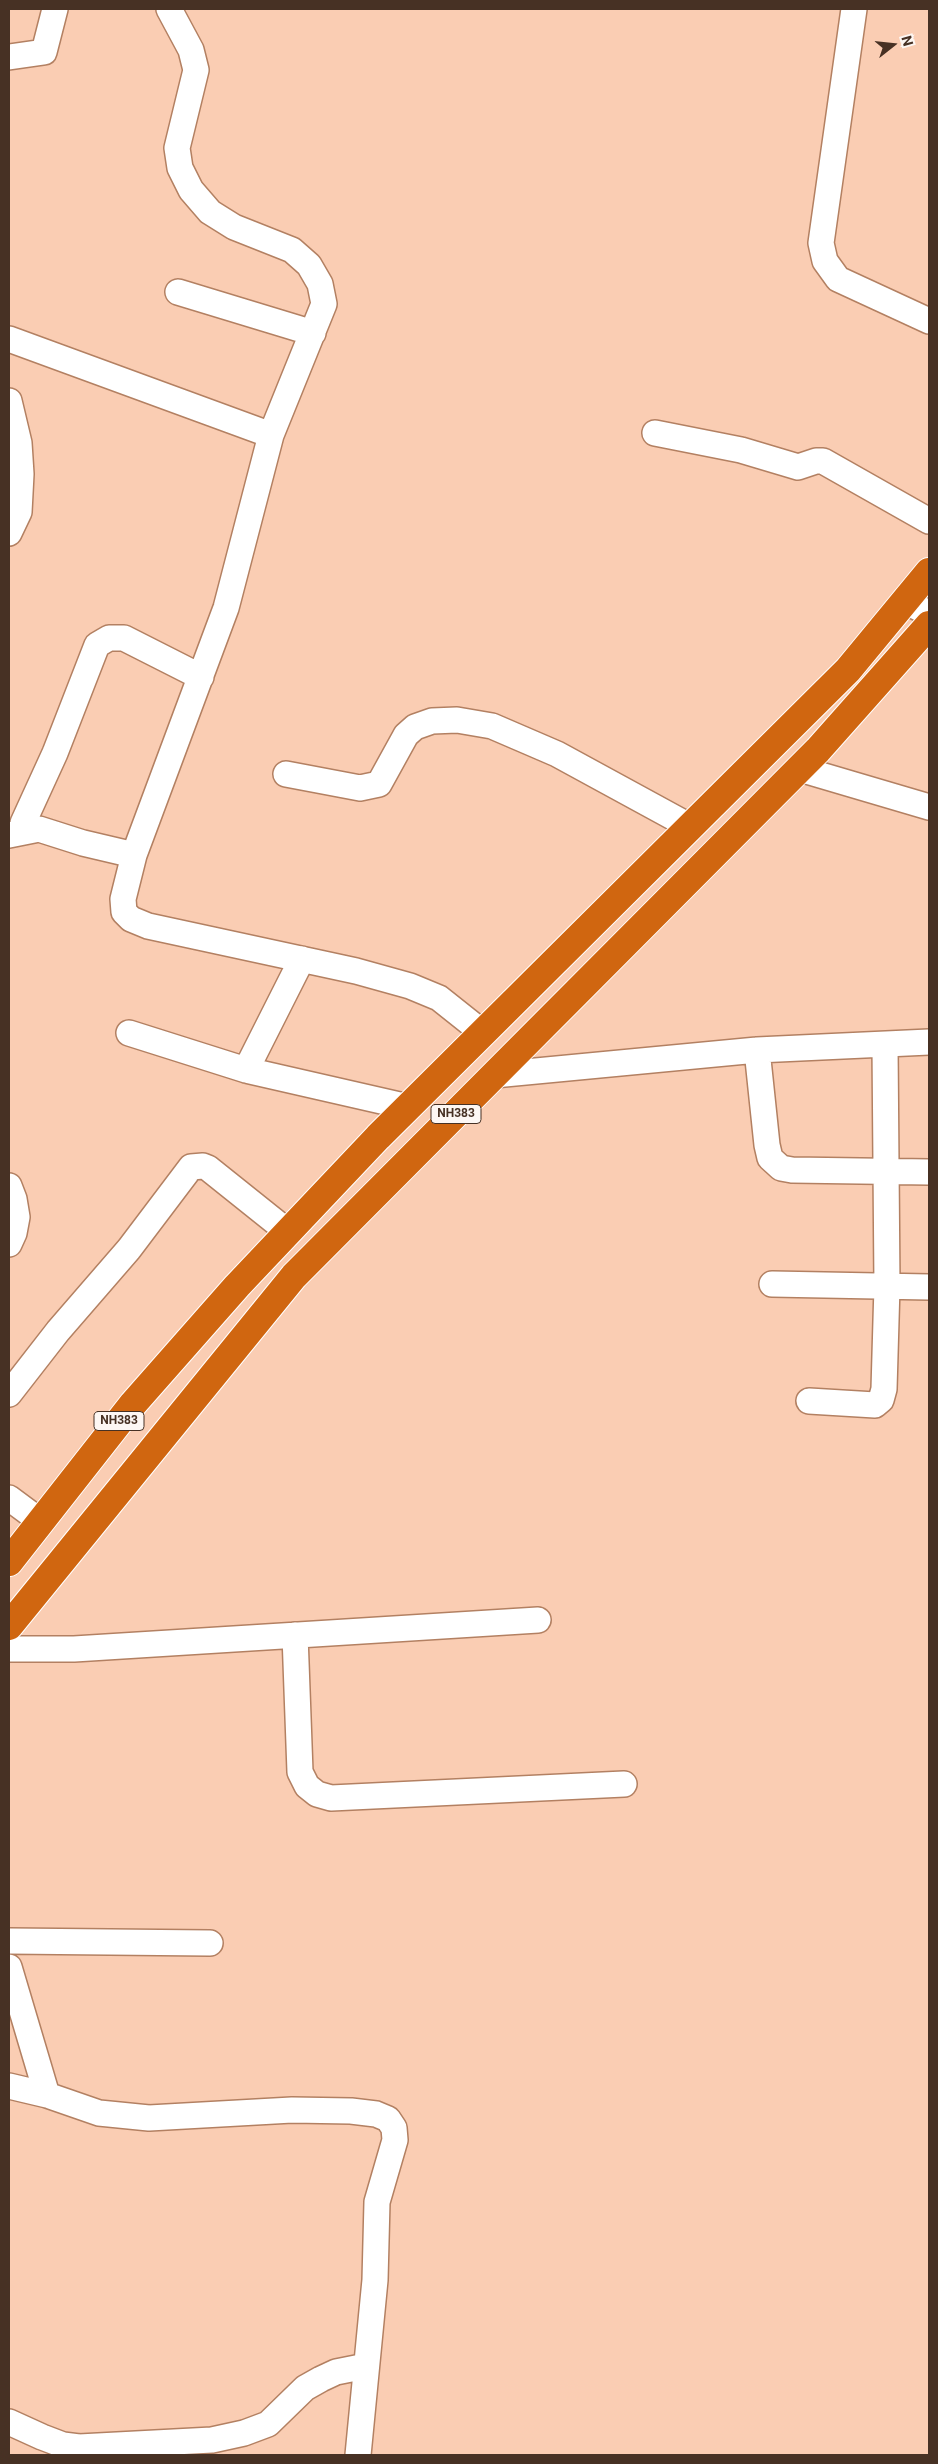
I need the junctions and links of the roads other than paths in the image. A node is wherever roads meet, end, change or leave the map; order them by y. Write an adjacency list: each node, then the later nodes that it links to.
1 (55, 9): 4 (street)
2 (169, 9): 7 (street)
3 (854, 9): 6 (street)
4 (9, 57)
5 (178, 292): 7 (street)
6 (929, 321)
7 (313, 333): 11 (street)
8 (9, 339): 11 (street)
9 (9, 401): 12 (street)
10 (655, 433): 13 (street)
11 (271, 434): 18 (street)
12 (14, 456): 14 (street)
13 (929, 521)
14 (9, 533)
15 (929, 572): 16 (highway, NH383)
16 (918, 608): 23 (highway, NH383)
17 (929, 625): 19 (highway, NH383)
18 (201, 677): 22 (street); 24 (street)
19 (800, 769): 21 (street); 32 (highway, NH383)
20 (286, 774): 23 (street)
21 (929, 807)
22 (20, 826): 24 (street)
23 (691, 826): 27 (highway, NH383)
24 (134, 854): 25 (street)
25 (302, 959): 27 (street); 31 (street)
26 (129, 1033): 31 (street)
27 (483, 1034): 33 (highway, NH383)
28 (929, 1042): 29 (street)
29 (886, 1045): 30 (street); 34 (street)
30 (757, 1050): 32 (street); 34 (street)
31 (246, 1070): 33 (street)
32 (494, 1075): 48 (highway, NH383)
33 (408, 1107): 37 (highway, NH383)
34 (886, 1172): 35 (street); 40 (street)
35 (929, 1172)
36 (9, 1186): 38 (street)
37 (288, 1232): 42 (street); 45 (highway, NH383)
38 (9, 1244)
39 (772, 1284): 40 (street)
40 (888, 1286): 41 (street); 43 (street)
41 (929, 1287)
42 (9, 1394)
43 (809, 1401)
44 (9, 1498): 45 (street)
45 (40, 1521): 46 (highway, NH383)
46 (9, 1562)
47 (538, 1620): 49 (street)
48 (9, 1626)
49 (295, 1635): 50 (street); 51 (street)
50 (9, 1649)
51 (624, 1784)
52 (9, 1941): 53 (street)
53 (210, 1943)
54 (9, 1968): 56 (street)
55 (9, 2086): 56 (street)
56 (47, 2095): 57 (street)
57 (366, 2366): 58 (street); 59 (street)
58 (9, 2422)
59 (358, 2455)

